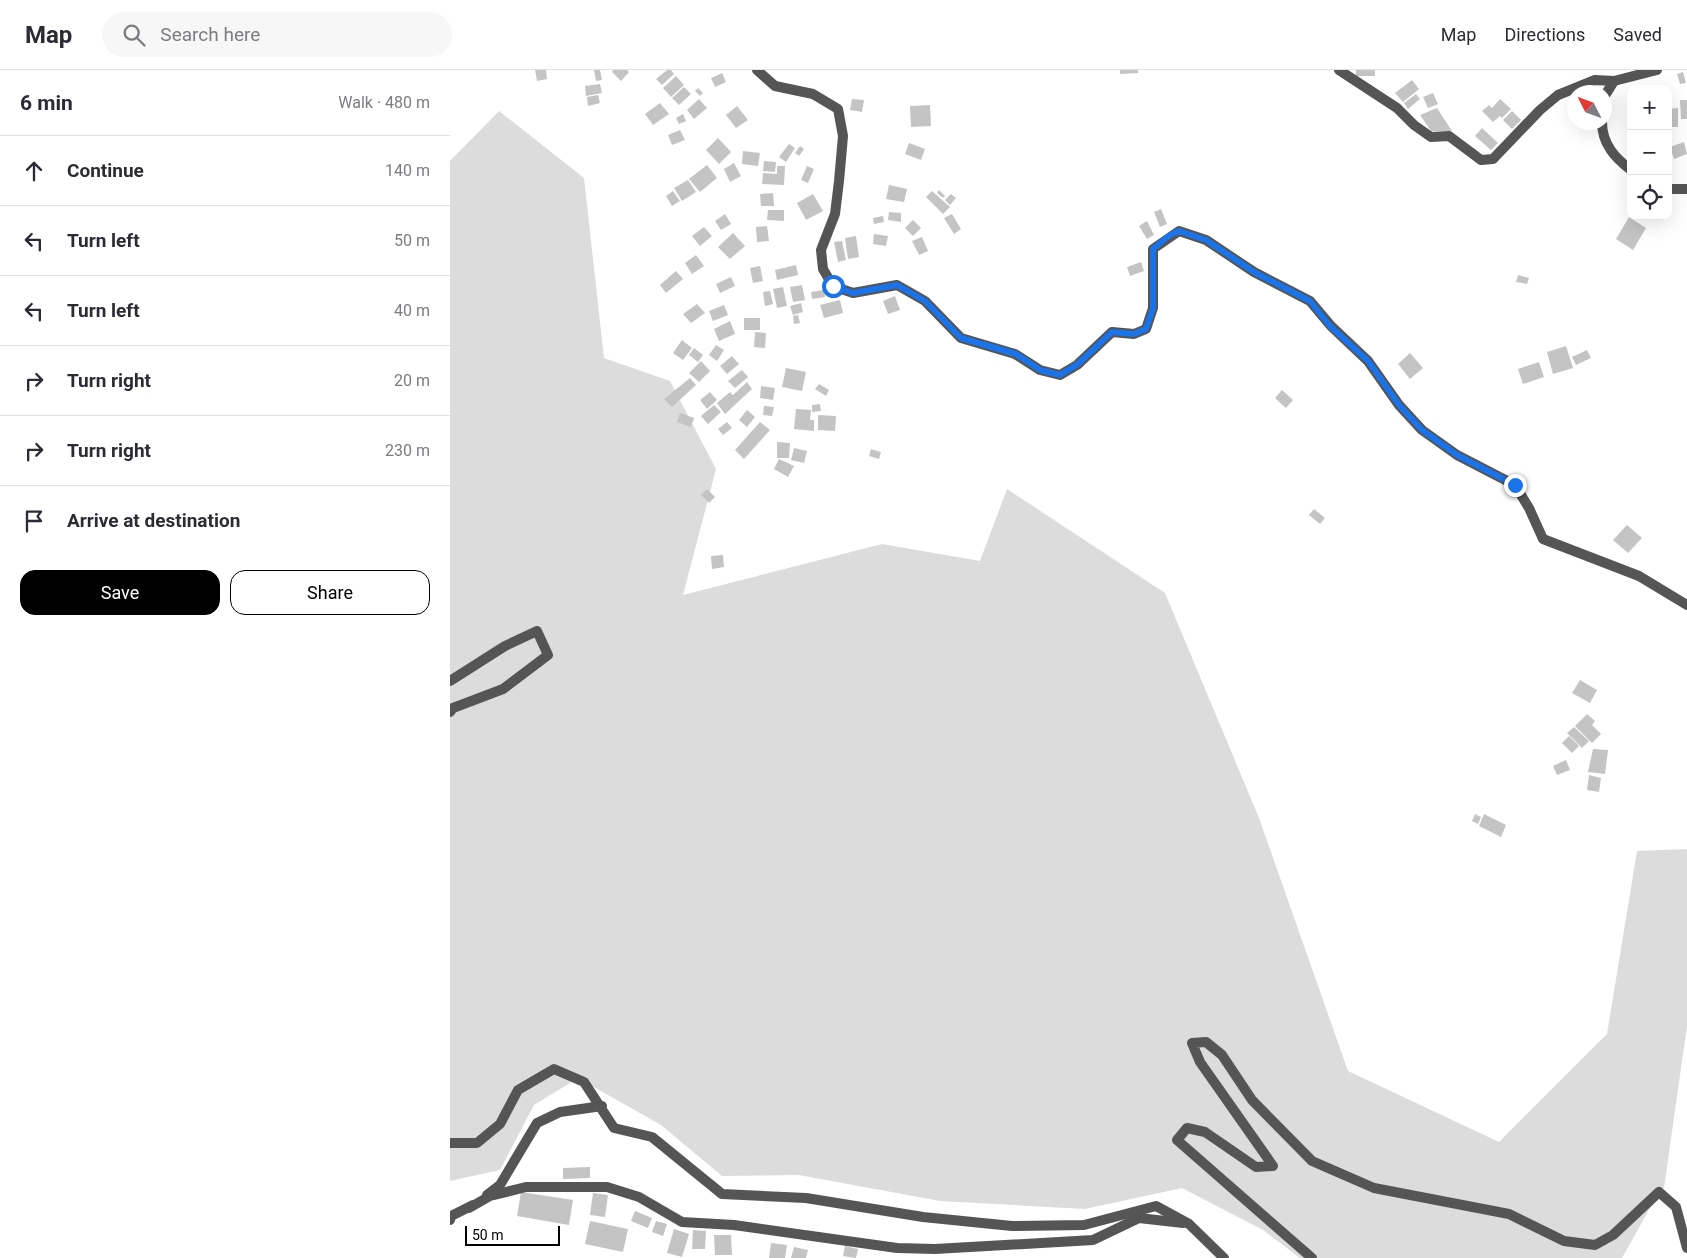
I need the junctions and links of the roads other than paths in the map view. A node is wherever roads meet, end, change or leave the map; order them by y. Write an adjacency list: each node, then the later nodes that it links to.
1 (757, 70): 10 (street)
2 (1339, 70): 4 (street)
3 (1657, 70): 4 (street)
4 (1614, 81): 5 (street)
5 (1612, 85)
6 (1602, 130): 7 (street)
7 (1627, 167)
8 (1672, 189): 9 (street)
9 (1687, 189)
10 (1687, 606)
11 (450, 681): 12 (street)
12 (450, 712)
13 (602, 1106): 14 (street); 15 (street); 17 (street)
14 (450, 1143)
15 (469, 1208): 16 (street); 17 (street)
16 (450, 1220)
17 (1189, 1224): 19 (street)
18 (1687, 1248): 20 (street)
19 (1224, 1258)
20 (1312, 1258)

